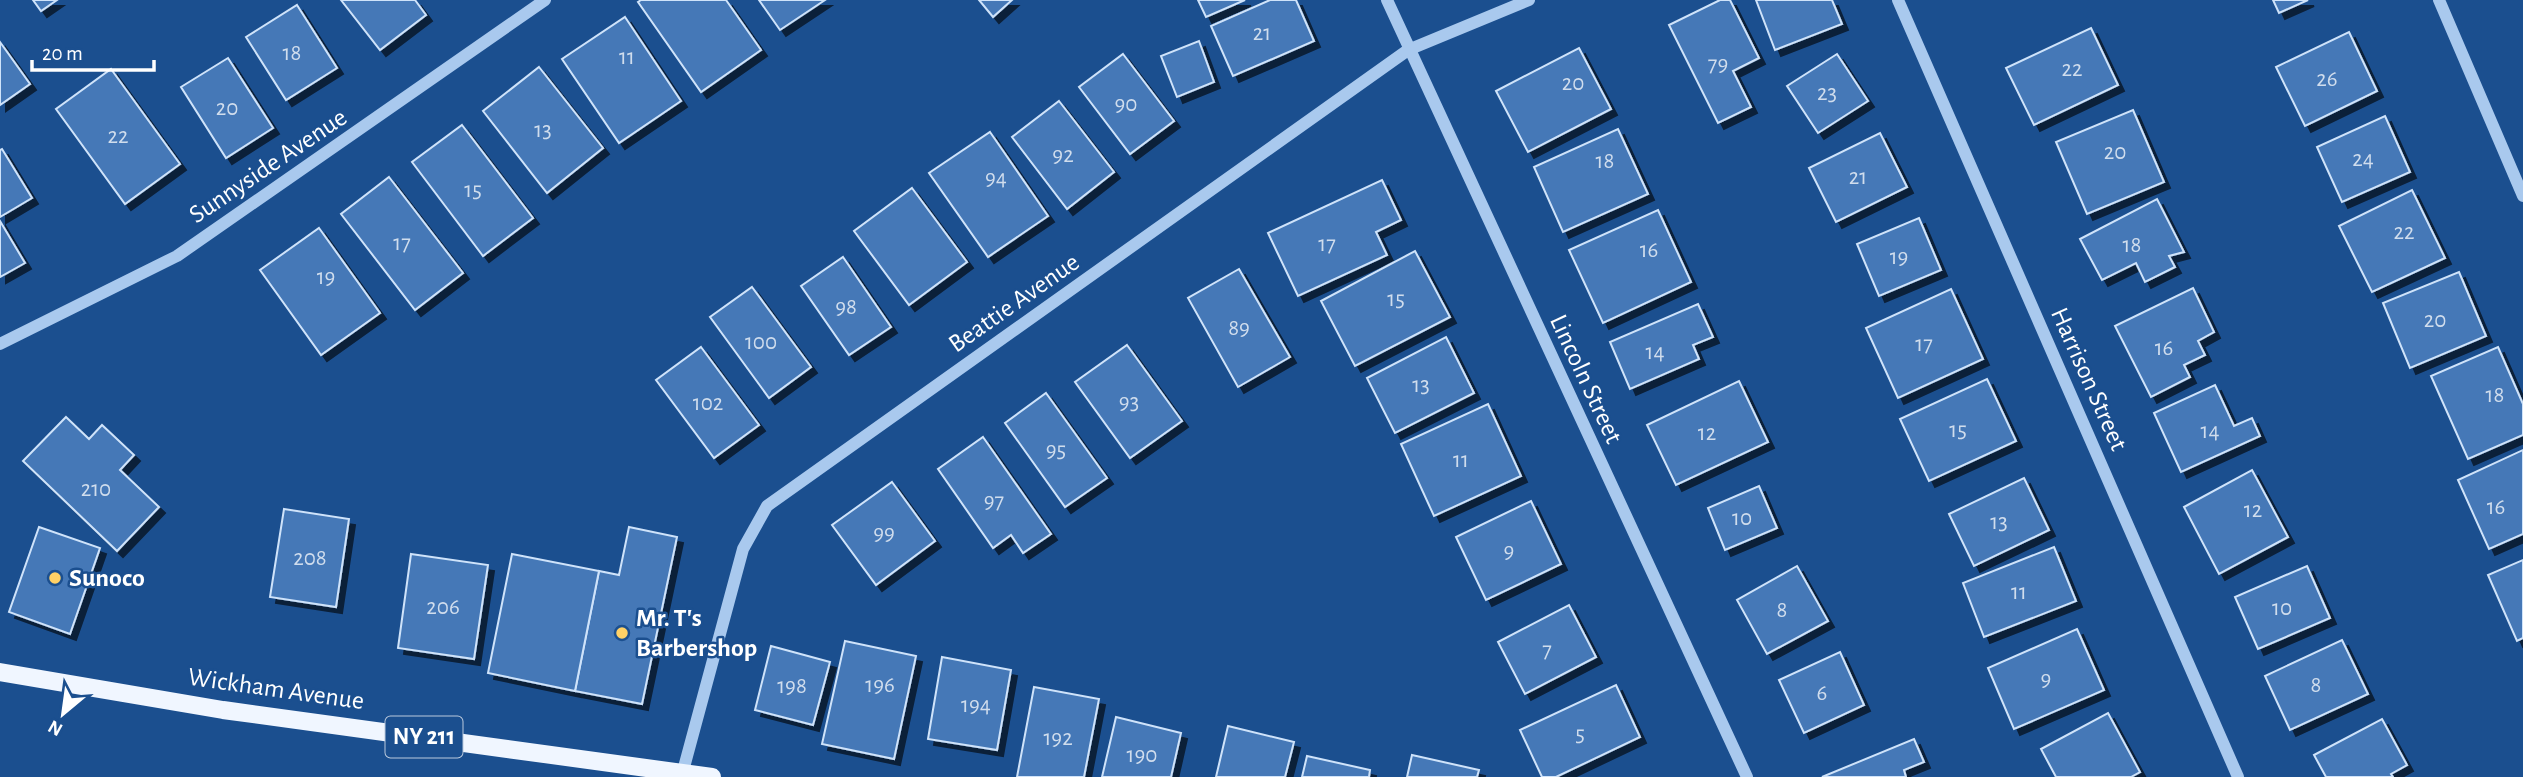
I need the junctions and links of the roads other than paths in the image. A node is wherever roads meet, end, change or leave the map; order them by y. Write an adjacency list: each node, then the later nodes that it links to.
1 (545, 0): 8 (street, Sunnyside Avenue)
2 (1387, 0): 6 (street, Lincoln Street)
3 (1529, 0): 6 (street, Beattie Avenue)
4 (1898, 0): 13 (street, Harrison Street)
5 (2439, 0): 7 (street)
6 (1408, 50): 10 (street, Beattie Avenue); 12 (street, Lincoln Street)
7 (2523, 196)
8 (0, 344)
9 (0, 672): 10 (main road, Wickham Avenue / NY 211)
10 (683, 772): 11 (main road, Wickham Avenue / NY 211)
11 (712, 777)
12 (1747, 777)
13 (2238, 777)

